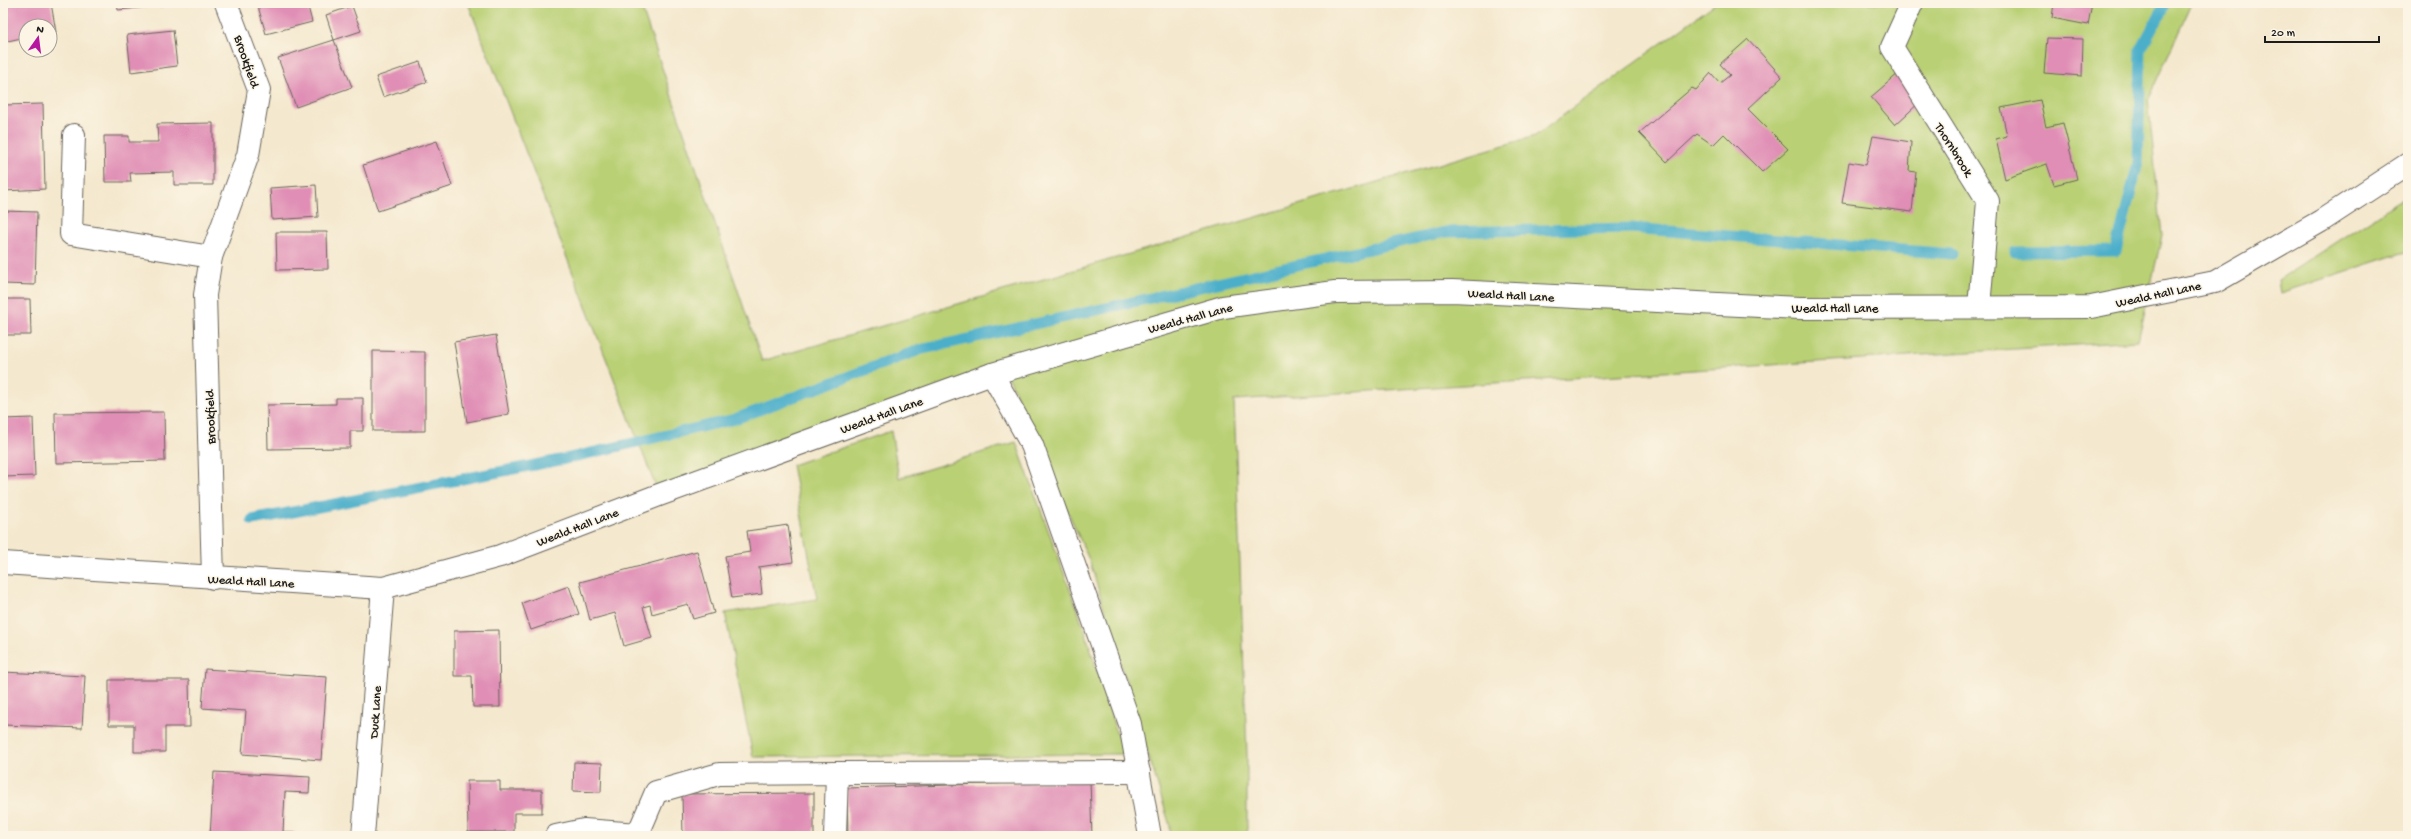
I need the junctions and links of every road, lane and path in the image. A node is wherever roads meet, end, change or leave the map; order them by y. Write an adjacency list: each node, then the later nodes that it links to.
1 (226, 3): 5 (street, Brookfield)
2 (1912, 3): 6 (street, Thornbrook)
3 (74, 135): 5 (street)
4 (2408, 164): 6 (street, Weald Hall Lane)
5 (211, 257): 9 (street, Brookfield)
6 (1979, 307): 7 (street, Weald Hall Lane)
7 (992, 374): 10 (street, Weald Hall Lane); 11 (street)
8 (3, 564): 9 (street, Weald Hall Lane)
9 (213, 578): 10 (street, Weald Hall Lane)
10 (384, 588): 14 (street, Duck Lane)
11 (1139, 772): 12 (street); 17 (street)
12 (837, 773): 13 (street); 16 (street)
13 (639, 835): 15 (street)
14 (363, 836)
15 (556, 836)
16 (835, 836)
17 (1150, 836)

